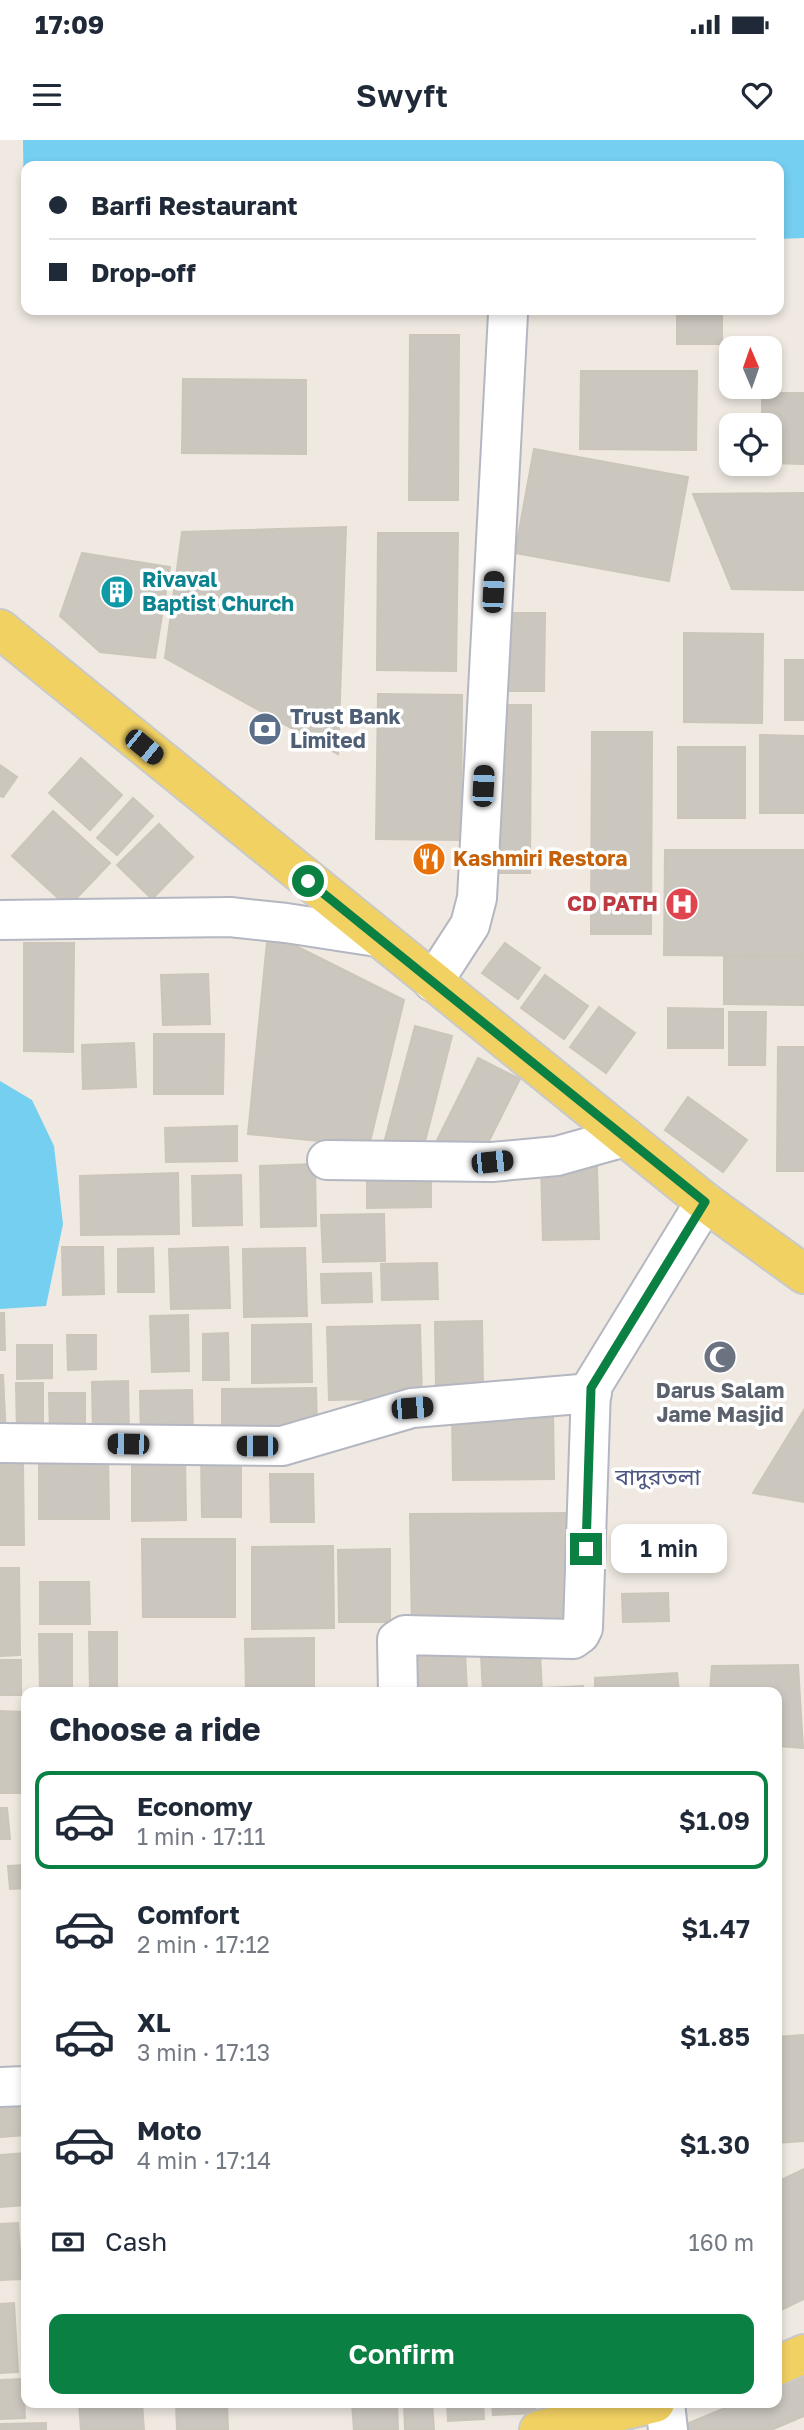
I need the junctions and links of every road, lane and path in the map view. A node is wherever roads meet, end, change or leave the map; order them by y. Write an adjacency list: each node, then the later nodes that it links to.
1 (508, 315): 5 (street)
2 (0, 629): 4 (main road)
3 (0, 920): 4 (street)
4 (377, 937): 5 (main road)
5 (433, 982): 6 (main road)
6 (625, 1137): 7 (street); 8 (main road)
7 (327, 1160)
8 (705, 1202): 9 (main road); 10 (street)
9 (804, 1274)
10 (592, 1393): 11 (street); 12 (street)
11 (0, 1443)
12 (398, 1687)
13 (21, 2086): 14 (street)
14 (0, 2087)
15 (804, 2354): 16 (main road)
16 (782, 2364)
17 (656, 2409): 18 (main road)
18 (540, 2430)

